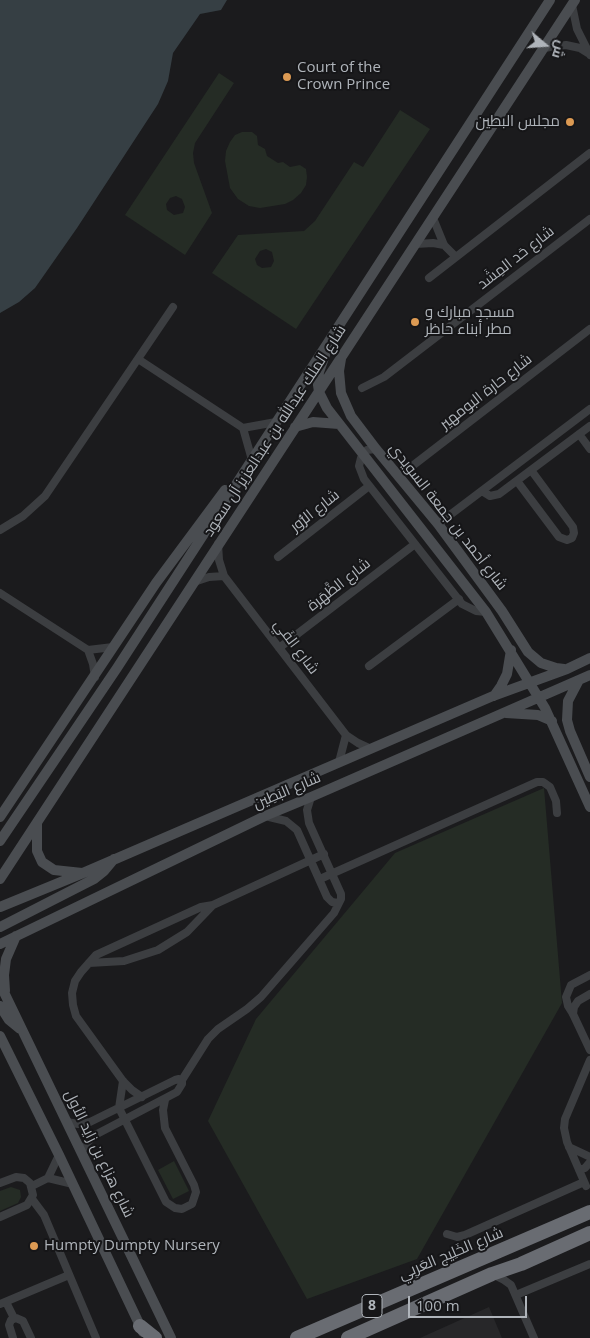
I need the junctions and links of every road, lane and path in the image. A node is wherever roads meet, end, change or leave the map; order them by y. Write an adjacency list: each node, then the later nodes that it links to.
1 (550, 0): 13 (main road, شارع الملك عبدالله بن عبدالعزيز آل سعود)
2 (574, 3): 3 (main road, شارع الملك عبدالله بن عبدالعزيز آل سعود); 3 (street)
3 (544, 48): 5 (main road, شارع الملك عبدالله بن عبدالعزيز آل سعود)
4 (590, 153): 9 (street)
5 (433, 218): 7 (main road, شارع الملك عبدالله بن عبدالعزيز آل سعود); 8 (street)
6 (590, 218): 16 (street, شارع حَد المِشَد)
7 (416, 244): 8 (street); 14 (main road, شارع الملك عبدالله بن عبدالعزيز آل سعود)
8 (444, 244): 9 (street)
9 (456, 257): 10 (street)
10 (429, 278)
11 (173, 307): 15 (street)
12 (590, 330): 30 (street, شارع حارة البومهير)
13 (333, 334): 17 (main road); 19 (main road, شارع الملك عبدالله بن عبدالعزيز آل سعود)
14 (342, 356): 17 (main road, شارع الملك عبدالله بن عبدالعزيز آل سعود); 25 (main road, شارع أحمد بن جمعة السويدي)
15 (138, 359): 23 (street); 36 (street)
16 (362, 388)
17 (319, 392): 20 (main road, شارع أحمد بن جمعة السويدي); 22 (main road, شارع الملك عبدالله بن عبدالعزيز آل سعود)
18 (590, 409): 33 (street)
19 (276, 422): 23 (street); 28 (main road, شارع الملك عبدالله بن عبدالعزيز آل سعود)
20 (339, 424): 22 (main road); 27 (main road, شارع أحمد بن جمعة السويدي)
21 (590, 426): 24 (street)
22 (295, 427): 37 (main road, شارع الملك عبدالله بن عبدالعزيز آل سعود)
23 (243, 428): 28 (street)
24 (579, 434): 26 (street); 29 (street)
25 (376, 449): 27 (street); 30 (main road, شارع أحمد بن جمعة السويدي)
26 (590, 449)
27 (363, 454): 32 (street); 35 (main road, شارع أحمد بن جمعة السويدي)
28 (252, 460): 46 (main road); 71 (main road, شارع الملك عبدالله بن عبدالعزيز آل سعود)
29 (531, 470): 31 (street); 31 (street)
30 (398, 477): 34 (main road, شارع أحمد بن جمعة السويدي)
31 (517, 481): 33 (street)
32 (369, 486): 38 (street); 39 (street, شارع الزُّور)
33 (482, 490): 34 (street)
34 (438, 524): 35 (main road); 45 (main road, شارع أحمد بن جمعة السويدي)
35 (420, 525): 44 (main road, شارع أحمد بن جمعة السويدي)
36 (0, 530)
37 (218, 544): 40 (street, شارع الفَي); 41 (main road, شارع الملك عبدالله بن عبدالعزيز آل سعود)
38 (415, 544): 43 (street); 47 (street, شارع الظَّهَرة)
39 (278, 556)
40 (224, 576): 41 (street); 47 (street, شارع الفَي)
41 (194, 582): 70 (main road, شارع الملك عبدالله بن عبدالعزيز آل سعود)
42 (0, 593): 48 (street)
43 (459, 599): 44 (street); 51 (street)
44 (486, 612): 49 (main road, شارع أحمد بن جمعة السويدي)
45 (522, 643): 49 (main road); 52 (main road, شارع أحمد بن جمعة السويدي)
46 (113, 647): 48 (street); 54 (main road)
47 (279, 648): 61 (street, شارع الفَي)
48 (88, 650): 54 (street)
49 (510, 650): 56 (main road, شارع أحمد بن جمعة السويدي); 57 (main road)
50 (590, 658): 52 (main road, شارع البَطِين)
51 (370, 666)
52 (567, 669): 56 (main road, شارع البَطِين)
53 (590, 675): 55 (main road, شارع البَطِين)
54 (94, 678): 69 (main road)
55 (579, 680): 58 (main road, شارع البَطِين); 64 (main road)
56 (530, 683): 57 (main road, شارع البَطِين); 58 (main road, شارع أحمد بن جمعة السويدي)
57 (493, 696): 62 (main road, شارع البَطِين)
58 (539, 698): 59 (main road, شارع البَطِين); 60 (main road, شارع أحمد بن جمعة السويدي)
59 (505, 712): 60 (main road); 65 (main road, شارع البَطِين)
60 (552, 721): 66 (main road, شارع أحمد بن جمعة السويدي)
61 (346, 735): 62 (street, شارع الفَي); 63 (street)
62 (371, 749): 63 (main road, شارع البَطِين)
63 (339, 762): 73 (main road, شارع البَطِين)
64 (590, 777)
65 (311, 797): 68 (main road, شارع البَطِين); 72 (street)
66 (590, 806)
67 (557, 813): 76 (street)
68 (264, 816): 74 (street); 85 (main road, شارع البَطِين)
69 (0, 817)
70 (37, 824): 75 (main road); 78 (main road, شارع الملك عبدالله بن عبدالعزيز آل سعود)
71 (0, 841)
72 (324, 854): 74 (street); 76 (street)
73 (114, 858): 75 (main road, شارع البَطِين); 84 (main road)
74 (311, 860): 77 (street); 80 (street)
75 (83, 873): 81 (main road, شارع البَطِين)
76 (333, 874): 77 (street); 79 (street)
77 (320, 879): 79 (street)
78 (0, 880)
79 (338, 903): 100 (street)
80 (213, 905): 82 (street); 83 (street)
81 (0, 907)
82 (193, 911): 83 (street); 87 (street)
83 (198, 922): 89 (street)
84 (0, 927)
85 (16, 935): 86 (main road, شارع البَطِين); 95 (main road)
86 (0, 944)
87 (99, 954): 88 (street); 89 (street)
88 (89, 963): 89 (street); 101 (street)
89 (103, 963)
90 (590, 975): 92 (street)
91 (0, 984): 95 (main road, شارع هزاع بن زايد الأول)
92 (571, 985): 94 (street); 96 (street)
93 (590, 994): 94 (street)
94 (580, 998): 96 (street)
95 (4, 1002): 107 (main road, شارع هزاع بن زايد الأول)
96 (573, 1014): 98 (street)
97 (0, 1036): 110 (main road)
98 (590, 1048)
99 (590, 1060): 108 (street)
100 (182, 1080): 102 (street); 104 (street)
101 (123, 1081): 103 (street); 105 (street)
102 (166, 1085): 103 (street); 104 (street)
103 (142, 1096): 105 (street)
104 (168, 1098): 106 (street); 106 (street)
105 (119, 1108): 106 (street); 107 (street)
106 (125, 1120): 109 (street)
107 (67, 1122): 109 (main road, شارع هزاع بن زايد الأول)
108 (569, 1147): 111 (street); 113 (street)
109 (81, 1152): 137 (main road, شارع هزاع بن زايد الأول)
110 (59, 1154): 114 (street); 116 (main road)
111 (590, 1157)
112 (590, 1162): 113 (street)
113 (579, 1170): 122 (street)
114 (48, 1178): 116 (street); 117 (street)
115 (0, 1183): 117 (street)
116 (73, 1184): 131 (main road)
117 (32, 1186): 118 (street)
118 (32, 1199): 120 (street); 126 (street)
119 (590, 1212): 132 (highway, شارع الخَلِيج العَربِي / 8)
120 (0, 1217)
121 (590, 1233): 123 (highway, 8)
122 (447, 1234)
123 (521, 1264): 125 (highway, 8); 127 (street)
124 (590, 1264): 128 (street)
125 (492, 1274): 127 (street); 139 (highway, 8)
126 (69, 1275): 129 (street); 135 (street)
127 (511, 1285): 128 (street)
128 (516, 1295): 140 (street)
129 (3, 1303): 130 (street)
130 (14, 1318): 133 (street); 134 (street)
131 (142, 1332): 136 (highway)
132 (316, 1333): 138 (highway, شارع الخَلِيج العَربِي / 8)
133 (13, 1338)
134 (31, 1338)
135 (96, 1338)
136 (155, 1338)
137 (171, 1338)
138 (297, 1338)
139 (348, 1338)
140 (534, 1338)

